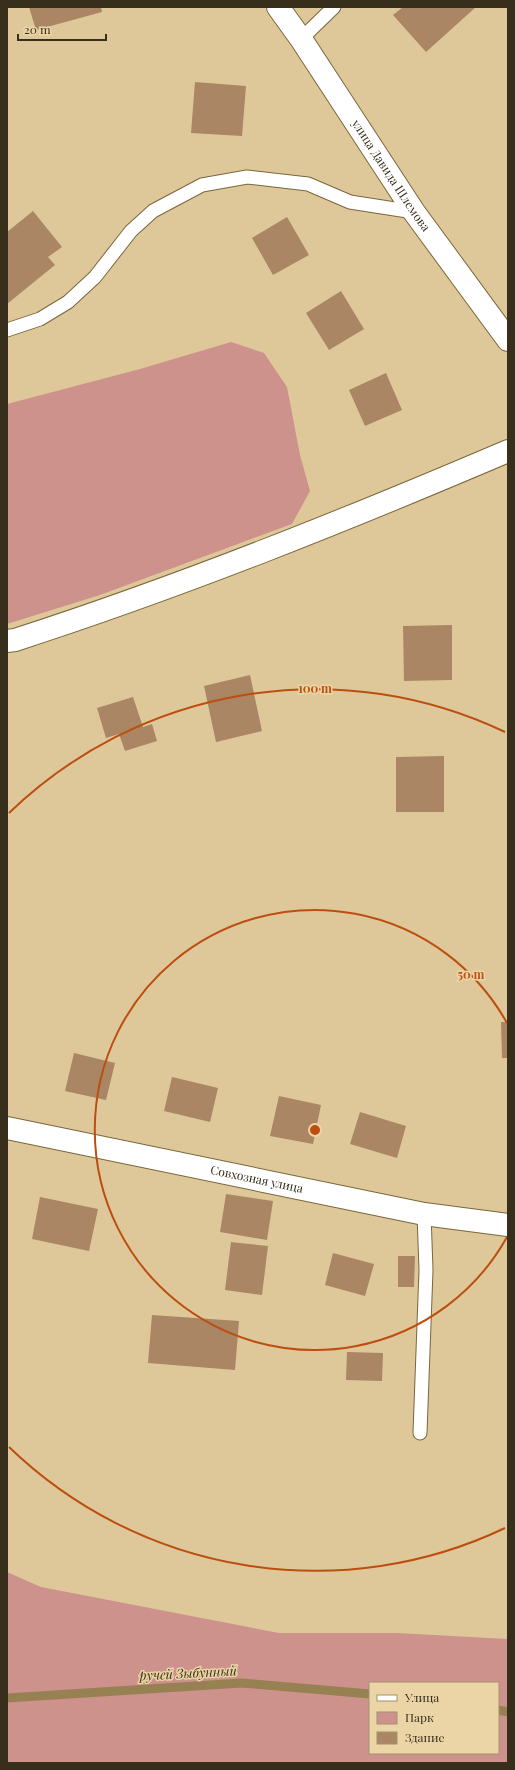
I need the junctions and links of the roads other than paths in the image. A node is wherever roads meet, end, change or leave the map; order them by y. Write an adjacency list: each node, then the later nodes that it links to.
1 (278, 7): 3 (street, улица Давида Шлемова)
2 (334, 7): 3 (lane)
3 (301, 39): 4 (street, улица Давида Шлемова)
4 (414, 212): 5 (lane); 6 (street, улица Давида Шлемова)
5 (7, 330)
6 (508, 340)
7 (508, 451): 8 (street)
8 (7, 641)
9 (7, 1128): 10 (street, Совхозная улица)
10 (424, 1214): 11 (street, Совхозная улица); 12 (lane)
11 (508, 1225)
12 (420, 1433)

